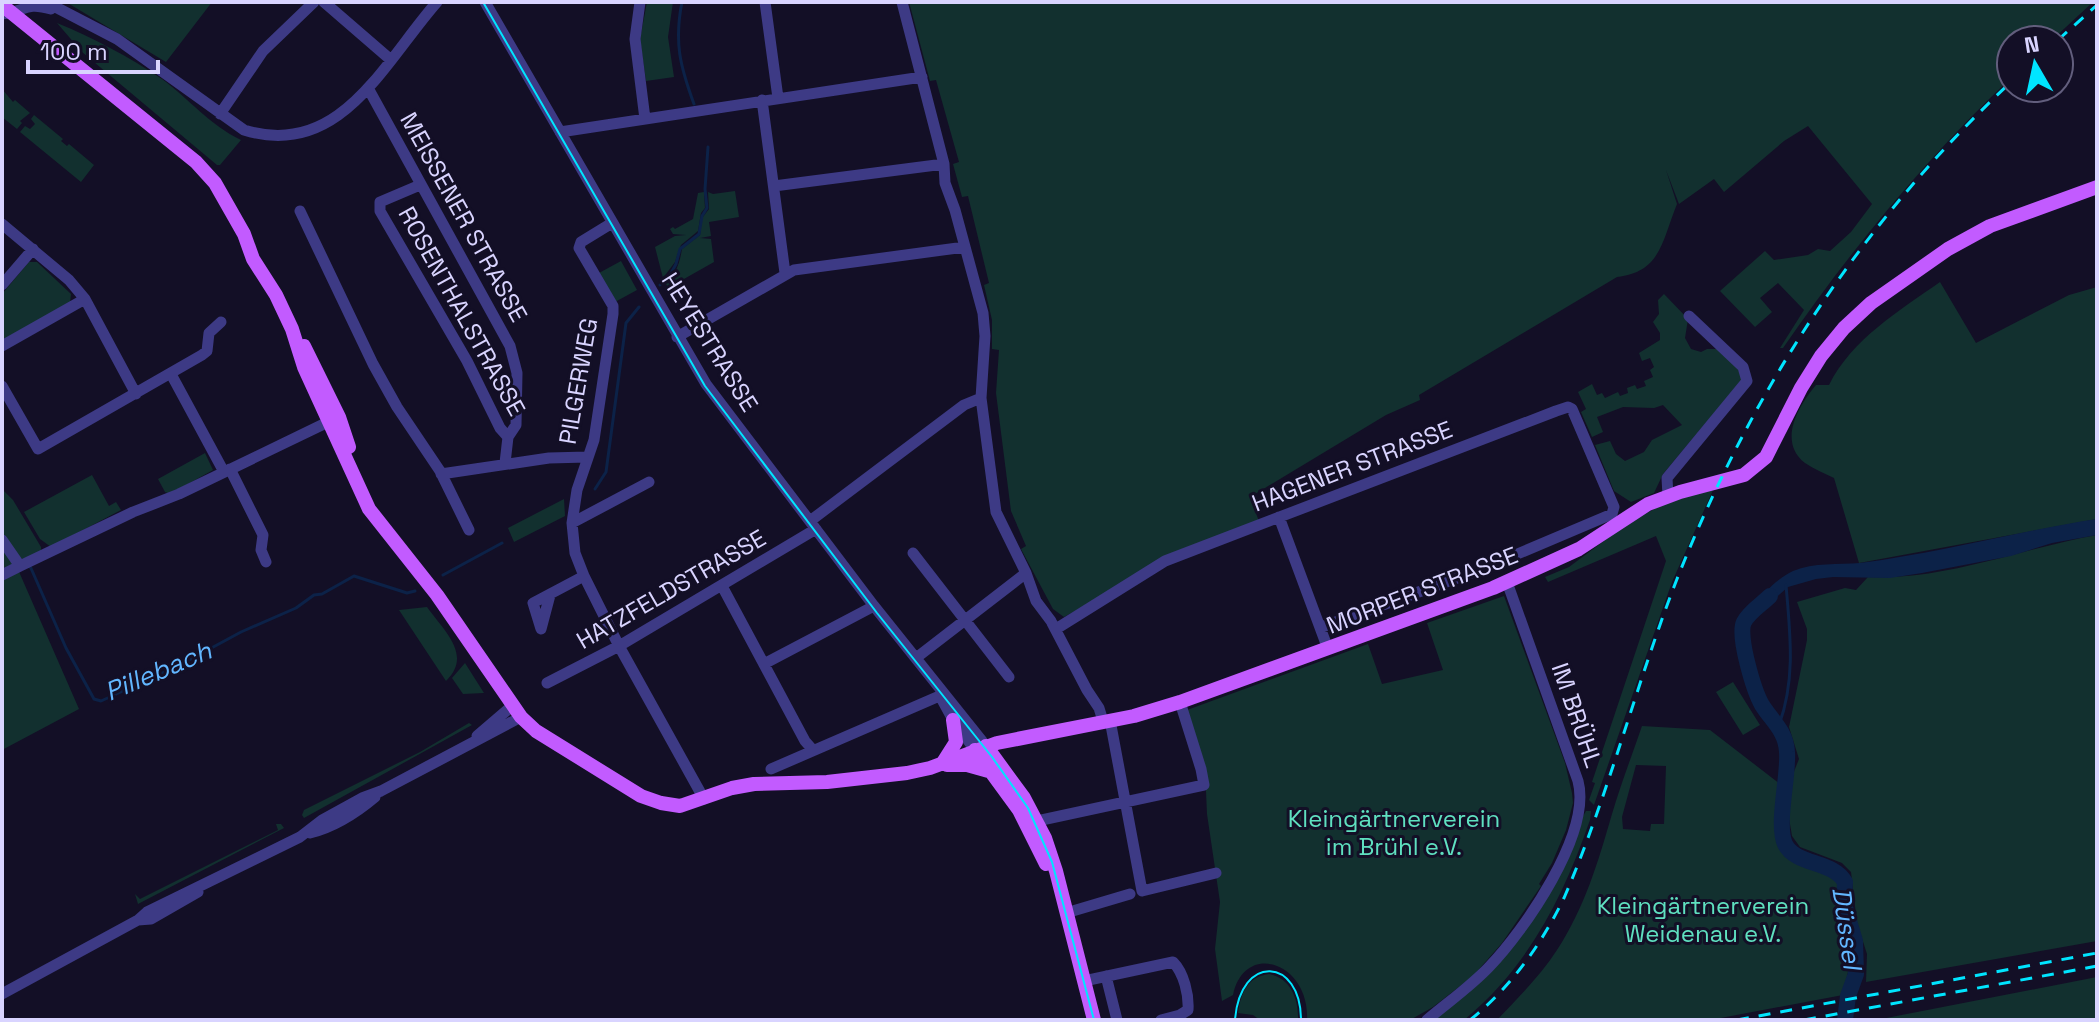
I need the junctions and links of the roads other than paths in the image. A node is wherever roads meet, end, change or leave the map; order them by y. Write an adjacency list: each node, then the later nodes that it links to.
1 (46, 2): 10 (street)
2 (314, 2): 17 (street)
3 (324, 2): 12 (street)
4 (437, 2): 12 (street)
5 (485, 2): 19 (street, HEYESTRASSE)
6 (640, 2): 18 (street)
7 (765, 2): 15 (street)
8 (902, 2): 13 (street)
9 (2, 5): 11 (main road)
10 (67, 13): 11 (street); 17 (street)
11 (9, 14): 34 (main road)
12 (391, 60): 14 (street)
13 (922, 77): 15 (street); 20 (street)
14 (368, 88): 17 (street); 21 (street, MEISSENER STRASSE)
15 (778, 98): 16 (street)
16 (762, 100): 18 (street); 22 (street)
17 (220, 114)
18 (645, 119): 19 (street)
19 (560, 132): 25 (street, HEYESTRASSE)
20 (944, 164): 22 (street); 27 (street)
21 (420, 185): 43 (street, MEISSENER STRASSE); 43 (street, ROSENTHALSTRASSE)
22 (774, 186): 29 (street)
23 (2097, 187): 50 (main road, MORPER STRASSE)
24 (300, 211): 48 (street)
25 (612, 223): 35 (street, HEYESTRASSE); 45 (street, PILGERWEG)
26 (2, 224): 28 (street)
27 (965, 247): 29 (street); 41 (street)
28 (33, 249): 30 (street); 31 (street)
29 (785, 273): 35 (street)
30 (2, 285)
31 (85, 299): 36 (street); 40 (street)
32 (1689, 316): 50 (street)
33 (221, 322): 38 (street)
34 (292, 329): 37 (main road); 42 (main road)
35 (677, 337): 54 (street, HEYESTRASSE)
36 (2, 346)
37 (307, 350): 42 (main road); 44 (main road)
38 (171, 374): 40 (street); 47 (street)
39 (2, 386): 40 (street)
40 (136, 394)
41 (981, 398): 54 (street, HATZFELDSTRASSE); 61 (street)
42 (328, 422): 44 (main road); 47 (street); 57 (main road)
43 (508, 437): 46 (street, MEISSENER STRASSE)
44 (352, 457): 57 (main road)
45 (587, 457): 46 (street); 53 (street, PILGERWEG)
46 (505, 463): 48 (street)
47 (227, 470): 59 (street); 60 (street)
48 (441, 474): 55 (street)
49 (649, 482): 53 (street)
50 (1668, 496): 64 (main road, MORPER STRASSE)
51 (1614, 511): 52 (street, HAGENER STRASSE); 70 (street, MORPER STRASSE)
52 (1279, 517): 69 (street, HAGENER STRASSE); 70 (street)
53 (572, 523): 63 (street, PILGERWEG)
54 (813, 525): 65 (street, HATZFELDSTRASSE); 67 (street, HEYESTRASSE)
55 (469, 530)
56 (2, 540): 60 (street)
57 (400, 546): 79 (main road)
58 (913, 553): 68 (street)
59 (266, 562)
60 (21, 566): 62 (street)
61 (1026, 573): 68 (street); 69 (street)
62 (2, 575)
63 (584, 576): 66 (street); 71 (street, PILGERWEG)
64 (1507, 582): 72 (main road, MORPER STRASSE); 99 (street, IM BRÜHL)
65 (722, 586): 71 (street, HATZFELDSTRASSE); 74 (street)
66 (550, 595)
67 (874, 606): 73 (street, HEYESTRASSE); 74 (street)
68 (965, 620): 73 (street); 75 (street)
69 (1053, 625): 81 (street)
70 (1322, 627): 72 (street)
71 (619, 646): 76 (street, HATZFELDSTRASSE); 89 (street, PILGERWEG)
72 (1328, 649): 78 (main road, MORPER STRASSE)
73 (916, 658): 77 (street, HEYESTRASSE)
74 (764, 664): 83 (street)
75 (1009, 677)
76 (547, 683)
77 (942, 694): 80 (street, HEYESTRASSE); 82 (street, HEYESTRASSE); 83 (street)
78 (1180, 702): 81 (main road, MORPER STRASSE); 90 (street)
79 (517, 712): 89 (main road); 98 (street)
80 (953, 720): 82 (street, HEYESTRASSE); 85 (main road)
81 (1103, 722): 82 (main road, MORPER STRASSE); 90 (street)
82 (980, 748): 85 (main road, MORPER STRASSE); 87 (main road, HEYESTRASSE); 91 (main road, HEYESTRASSE)
83 (812, 749): 84 (street)
84 (799, 757): 86 (street); 88 (street)
85 (942, 764): 87 (main road); 88 (main road)
86 (771, 769)
87 (993, 773): 94 (main road, HEYESTRASSE)
88 (807, 783): 89 (main road)
89 (704, 799)
90 (1125, 801): 91 (street); 92 (street)
91 (1037, 821): 94 (main road, HEYESTRASSE)
92 (1216, 873)
93 (1130, 894): 95 (street)
94 (1062, 896): 95 (main road, HEYESTRASSE)
95 (1066, 913): 97 (main road, HEYESTRASSE)
96 (1106, 976): 97 (street); 101 (street); 102 (street)
97 (1084, 981): 100 (main road, HEYESTRASSE)
98 (2, 994)
99 (1439, 1010): 103 (street, IM BRÜHL); 104 (street, IM BRÜHL)
100 (1094, 1020)
101 (1117, 1020)
102 (1161, 1020)
103 (1420, 1020)
104 (1427, 1020)

